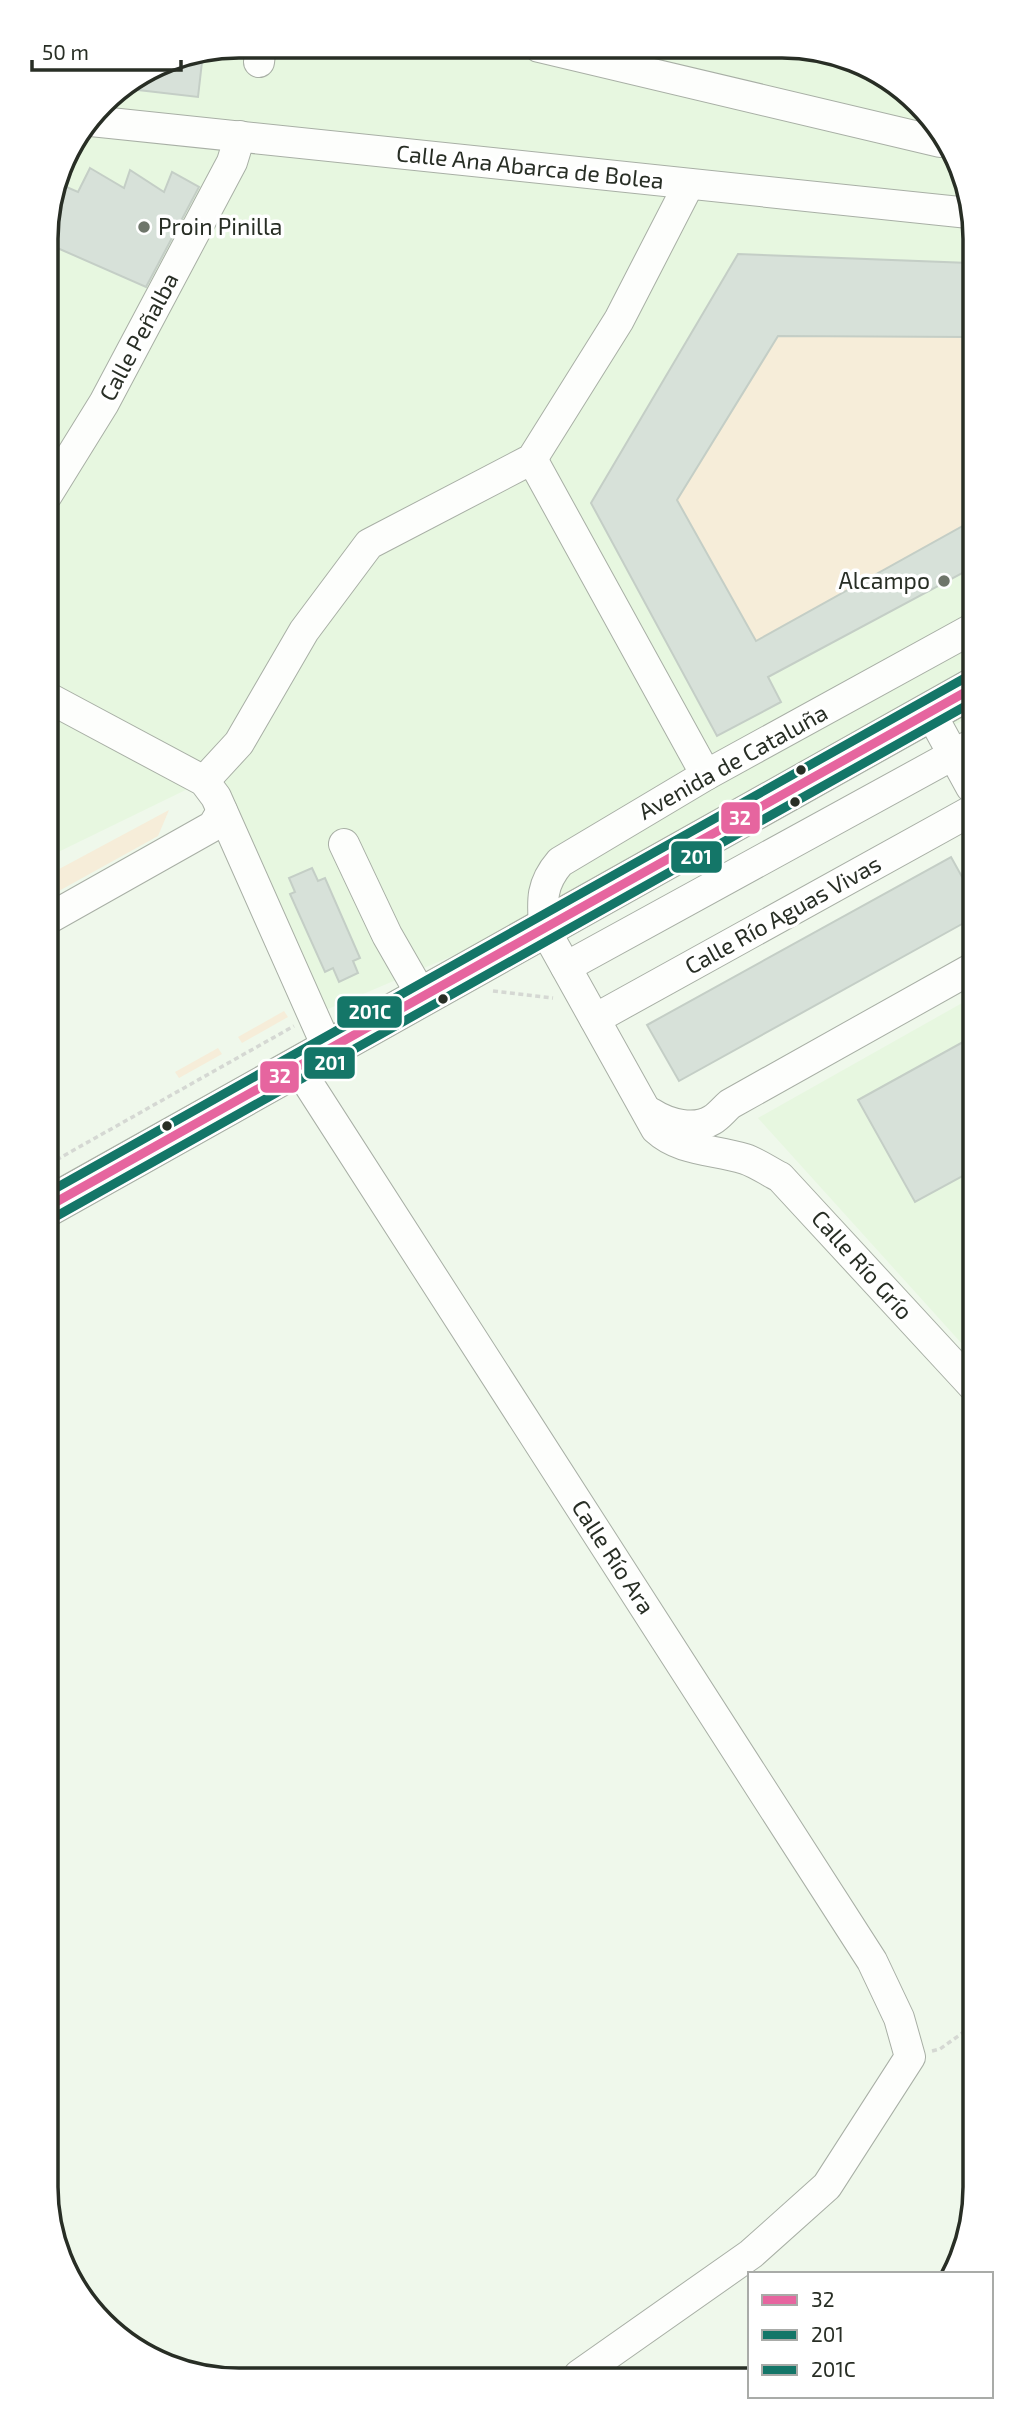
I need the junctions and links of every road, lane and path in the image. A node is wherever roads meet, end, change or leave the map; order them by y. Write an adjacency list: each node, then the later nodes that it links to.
1 (581, 58): 4 (street)
2 (101, 122): 3 (street, Calle Ana Abarca de Bolea)
3 (240, 136): 5 (street, Calle Ana Abarca de Bolea); 8 (street, Calle Peñalba)
4 (934, 141)
5 (689, 184): 6 (street, Calle Ana Abarca de Bolea); 7 (street)
6 (961, 212)
7 (532, 459): 14 (street); 15 (street)
8 (58, 477)
9 (963, 634): 14 (street, Avenida de Cataluña)
10 (963, 694): 12 (main road)
11 (58, 703): 15 (street)
12 (930, 712): 13 (street); 20 (main road)
13 (962, 750): 21 (street)
14 (706, 775): 20 (street, Avenida de Cataluña)
15 (204, 781): 17 (street, Calle Río Ara)
16 (963, 815): 26 (street, Calle Río Aguas Vivas)
17 (221, 821): 19 (street); 27 (street, Calle Río Ara)
18 (344, 844): 24 (street)
19 (58, 913)
20 (544, 928): 21 (street, Calle Río Grío); 24 (main road)
21 (566, 967): 26 (street, Calle Río Grío)
22 (963, 974): 29 (street)
23 (490, 991): 25 (path)
24 (422, 996): 27 (main road)
25 (553, 998)
26 (595, 1019): 28 (street, Calle Río Grío)
27 (313, 1043): 31 (path); 32 (main road); 35 (street, Calle Río Ara)
28 (645, 1109): 29 (street); 30 (street, Calle Río Grío)
29 (721, 1112): 30 (street)
30 (732, 1157): 33 (street, Calle Río Grío)
31 (58, 1160)
32 (58, 1200)
33 (963, 1375)
34 (963, 2033): 35 (path)
35 (909, 2057): 36 (street)
36 (589, 2368)

